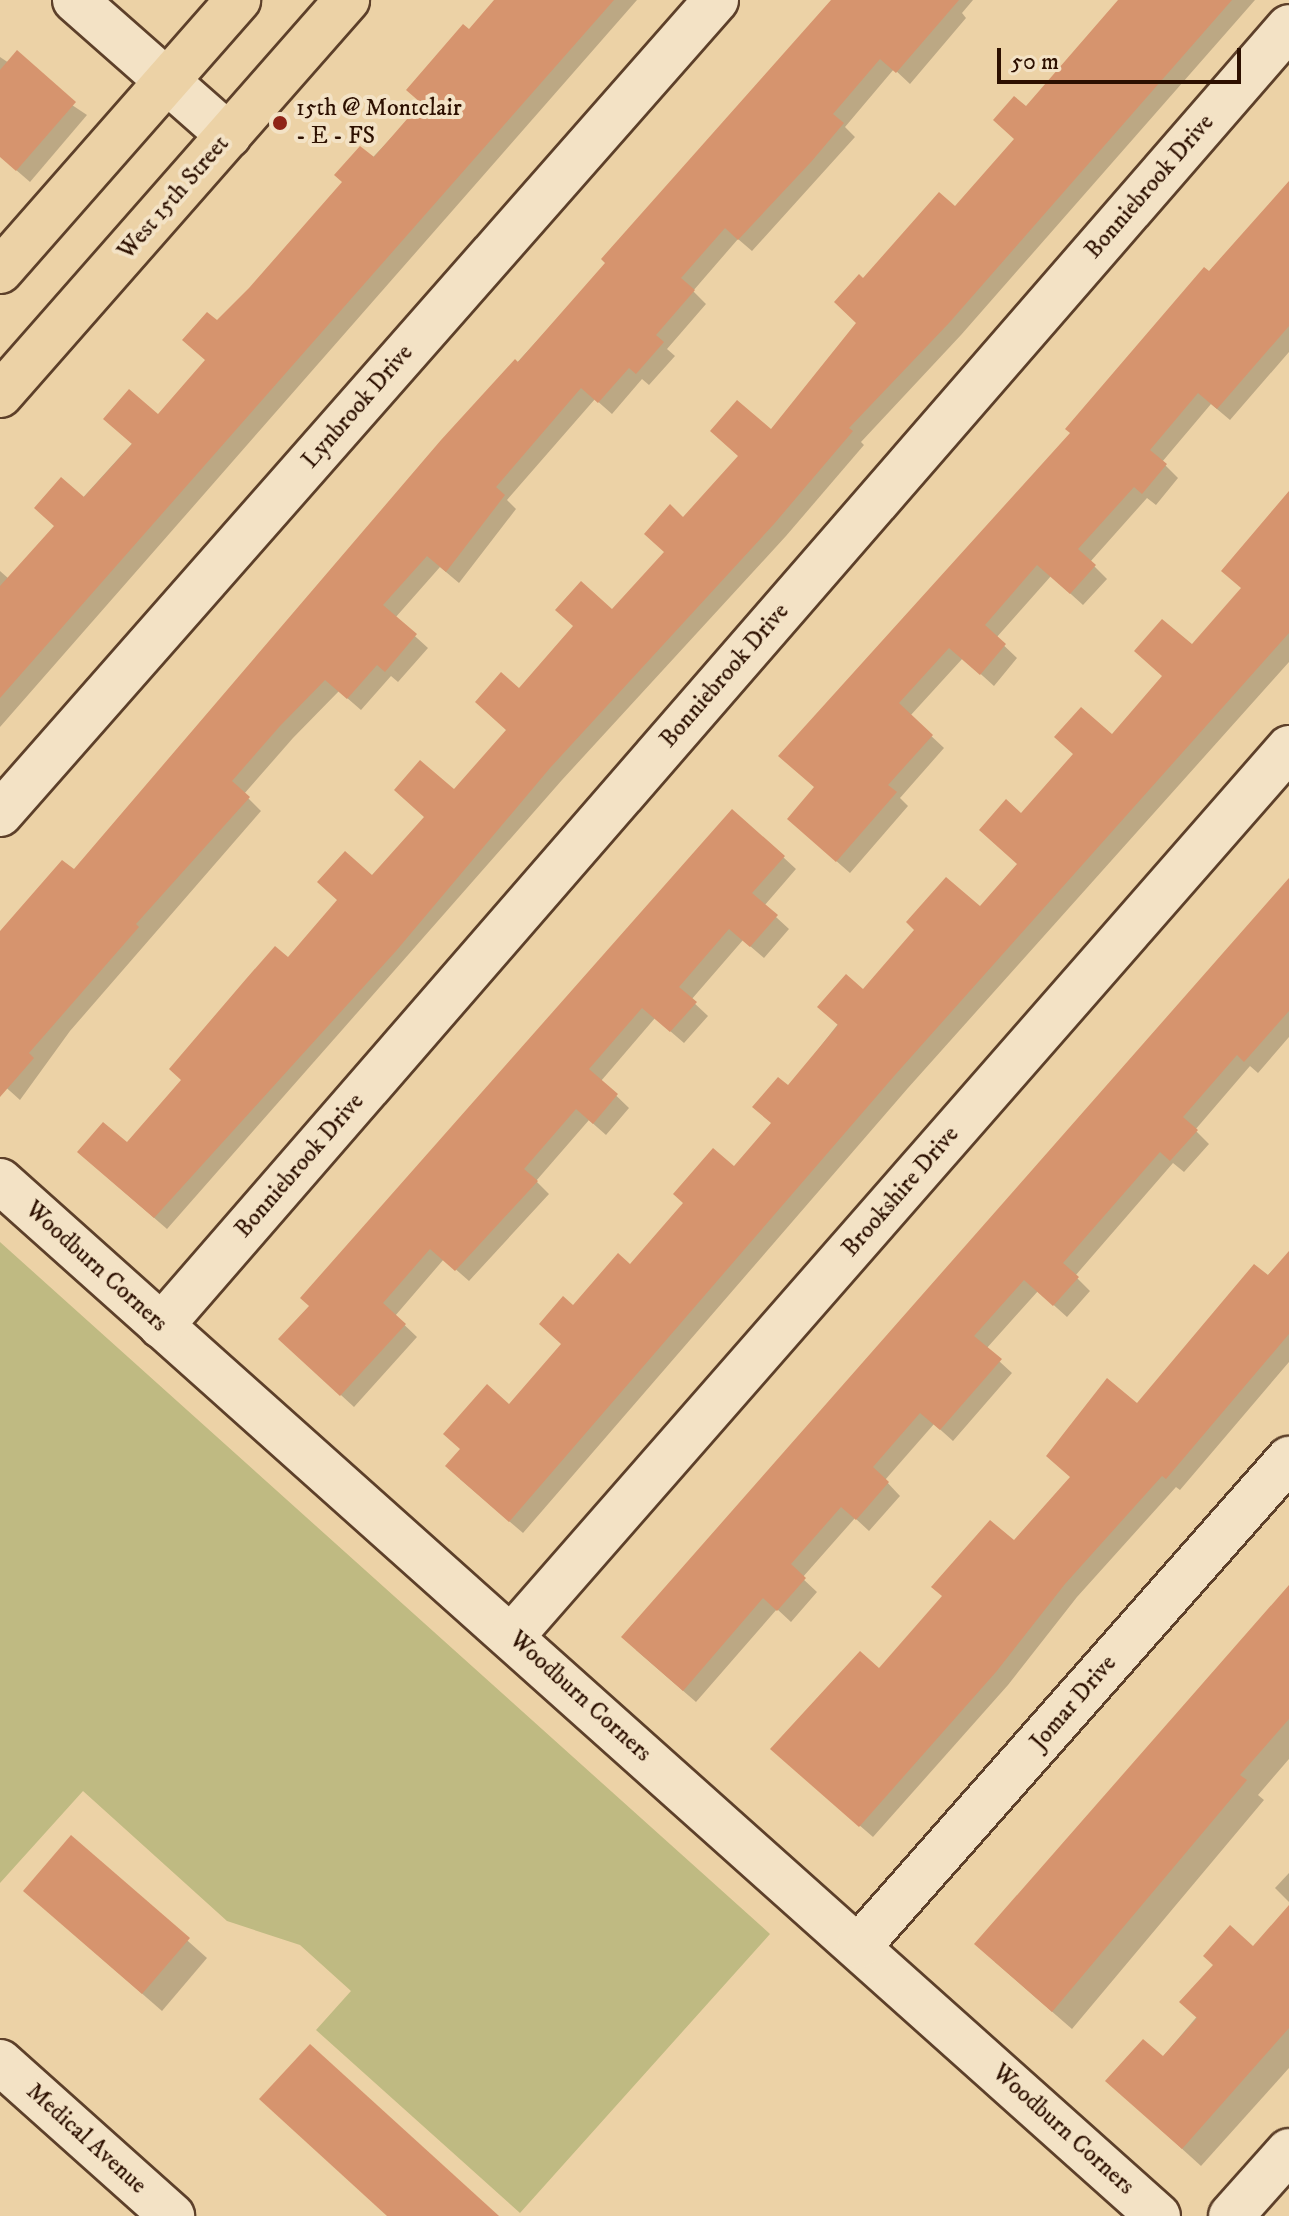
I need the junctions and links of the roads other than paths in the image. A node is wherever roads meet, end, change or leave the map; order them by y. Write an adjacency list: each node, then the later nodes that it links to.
1 (75, 0): 6 (street)
2 (238, 0): 6 (main road)
3 (347, 0): 7 (main road, West 15th Street)
4 (716, 0): 11 (street, Lynbrook Drive)
5 (1289, 27): 13 (street, Bonniebrook Drive)
6 (167, 80): 7 (street); 8 (main road)
7 (229, 136): 9 (main road, West 15th Street)
8 (0, 271)
9 (0, 395)
10 (1289, 748): 15 (street, Brookshire Drive)
11 (0, 814)
12 (0, 1181): 13 (street, Woodburn Corners)
13 (161, 1326): 15 (street, Woodburn Corners)
14 (1289, 1459): 16 (street, Jomar Drive)
15 (512, 1636): 16 (street, Woodburn Corners)
16 (859, 1946): 20 (street, Woodburn Corners)
17 (0, 2062): 19 (street, Medical Avenue)
18 (1289, 2151): 21 (street)
19 (172, 2216)
20 (1158, 2216)
21 (1231, 2216)

